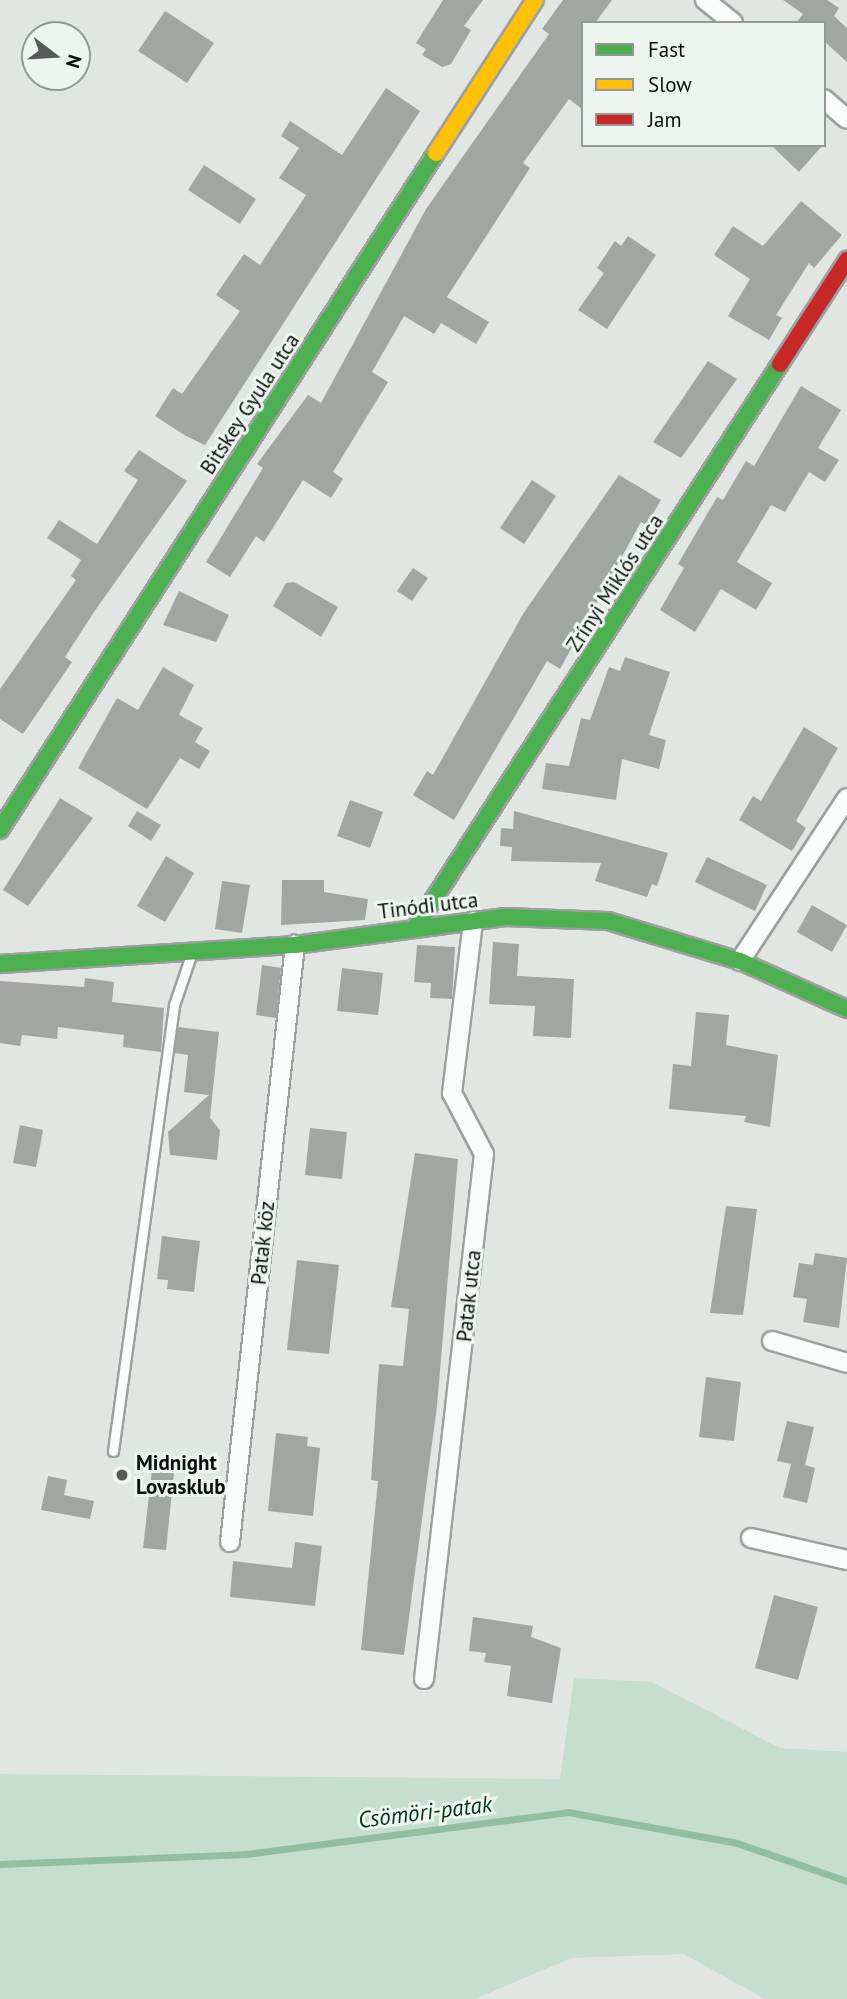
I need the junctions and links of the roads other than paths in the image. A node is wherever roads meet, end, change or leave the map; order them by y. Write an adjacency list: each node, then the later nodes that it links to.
1 (535, 0): 8 (street, Bitskey Gyula utca)
2 (705, 0): 3 (street)
3 (731, 21)
4 (826, 101): 5 (street)
5 (847, 119)
6 (847, 260): 10 (street, Zrínyi Miklós utca)
7 (847, 798): 13 (street)
8 (0, 830)
9 (473, 921): 10 (street, Tinódi utca); 13 (street, Tinódi utca); 22 (street, Patak utca)
10 (415, 928): 11 (street, Tinódi utca)
11 (295, 945): 12 (street, Tinódi utca); 20 (street, Patak köz)
12 (192, 951): 14 (street, Tinódi utca); 18 (lane)
13 (740, 961): 15 (street, Tinódi utca)
14 (0, 964)
15 (847, 1009)
16 (772, 1341): 17 (street)
17 (847, 1363)
18 (113, 1451)
19 (751, 1538): 21 (street)
20 (230, 1542)
21 (847, 1560)
22 (424, 1679)

